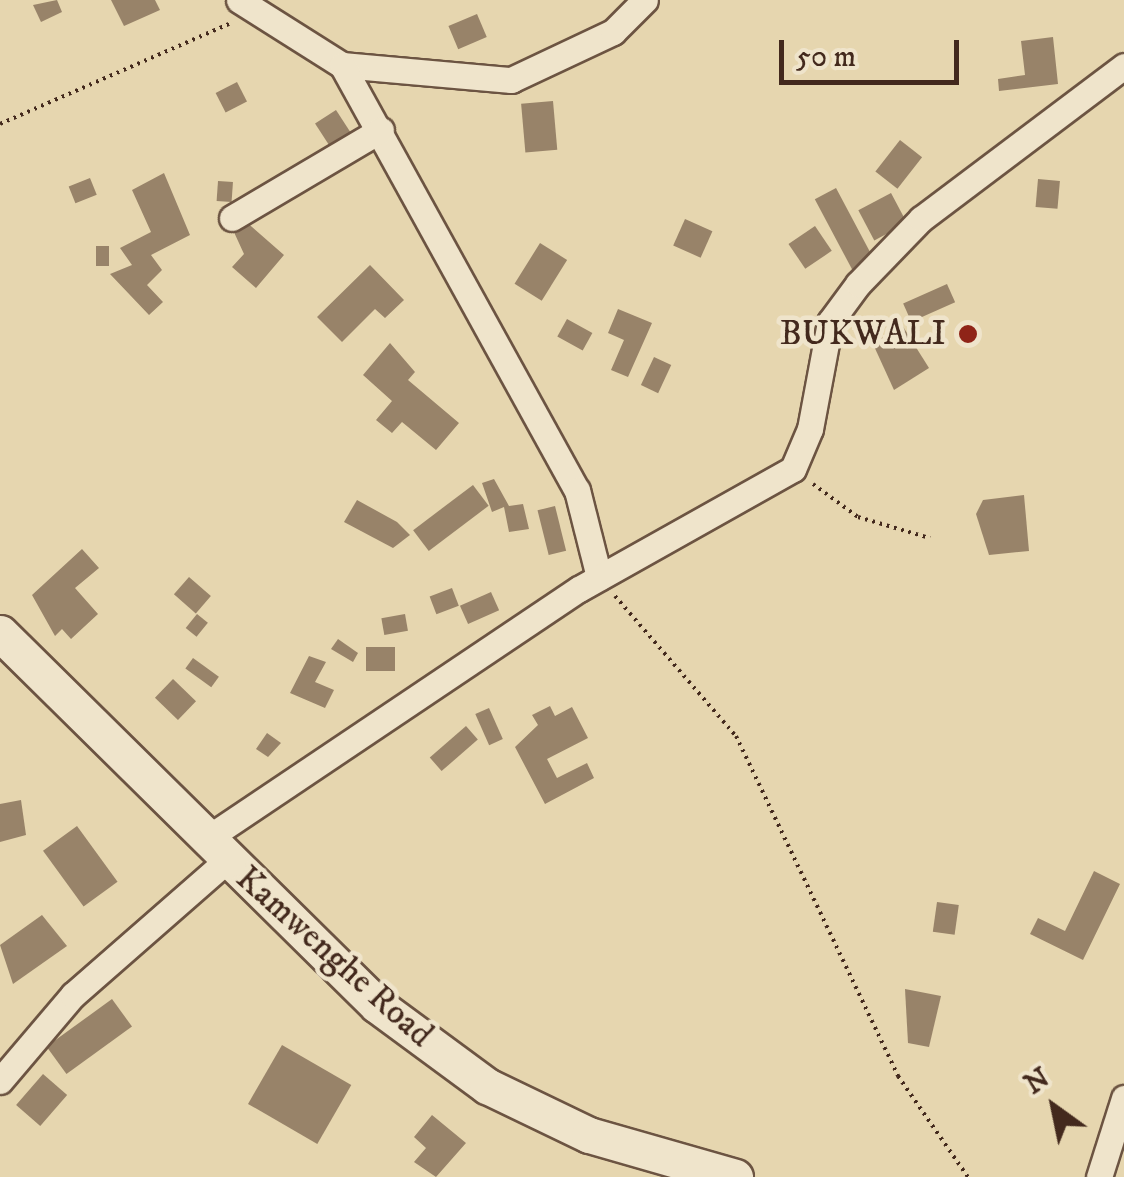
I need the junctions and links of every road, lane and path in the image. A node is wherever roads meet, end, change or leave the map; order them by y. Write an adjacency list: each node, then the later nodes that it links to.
1 (645, 0): 3 (street)
2 (246, 5): 3 (street); 5 (path)
3 (342, 65): 6 (street)
4 (1124, 66): 8 (street)
5 (0, 124)
6 (381, 130): 7 (street); 10 (street)
7 (232, 218)
8 (793, 469): 9 (path); 10 (street)
9 (930, 538)
10 (599, 577): 12 (street); 16 (path)
11 (0, 632): 12 (main road, Kamwenghe Road)
12 (216, 851): 13 (street); 15 (main road, Kamwenghe Road)
13 (0, 1081)
14 (1124, 1098): 17 (street)
15 (734, 1177)
16 (968, 1177)
17 (1099, 1177)

